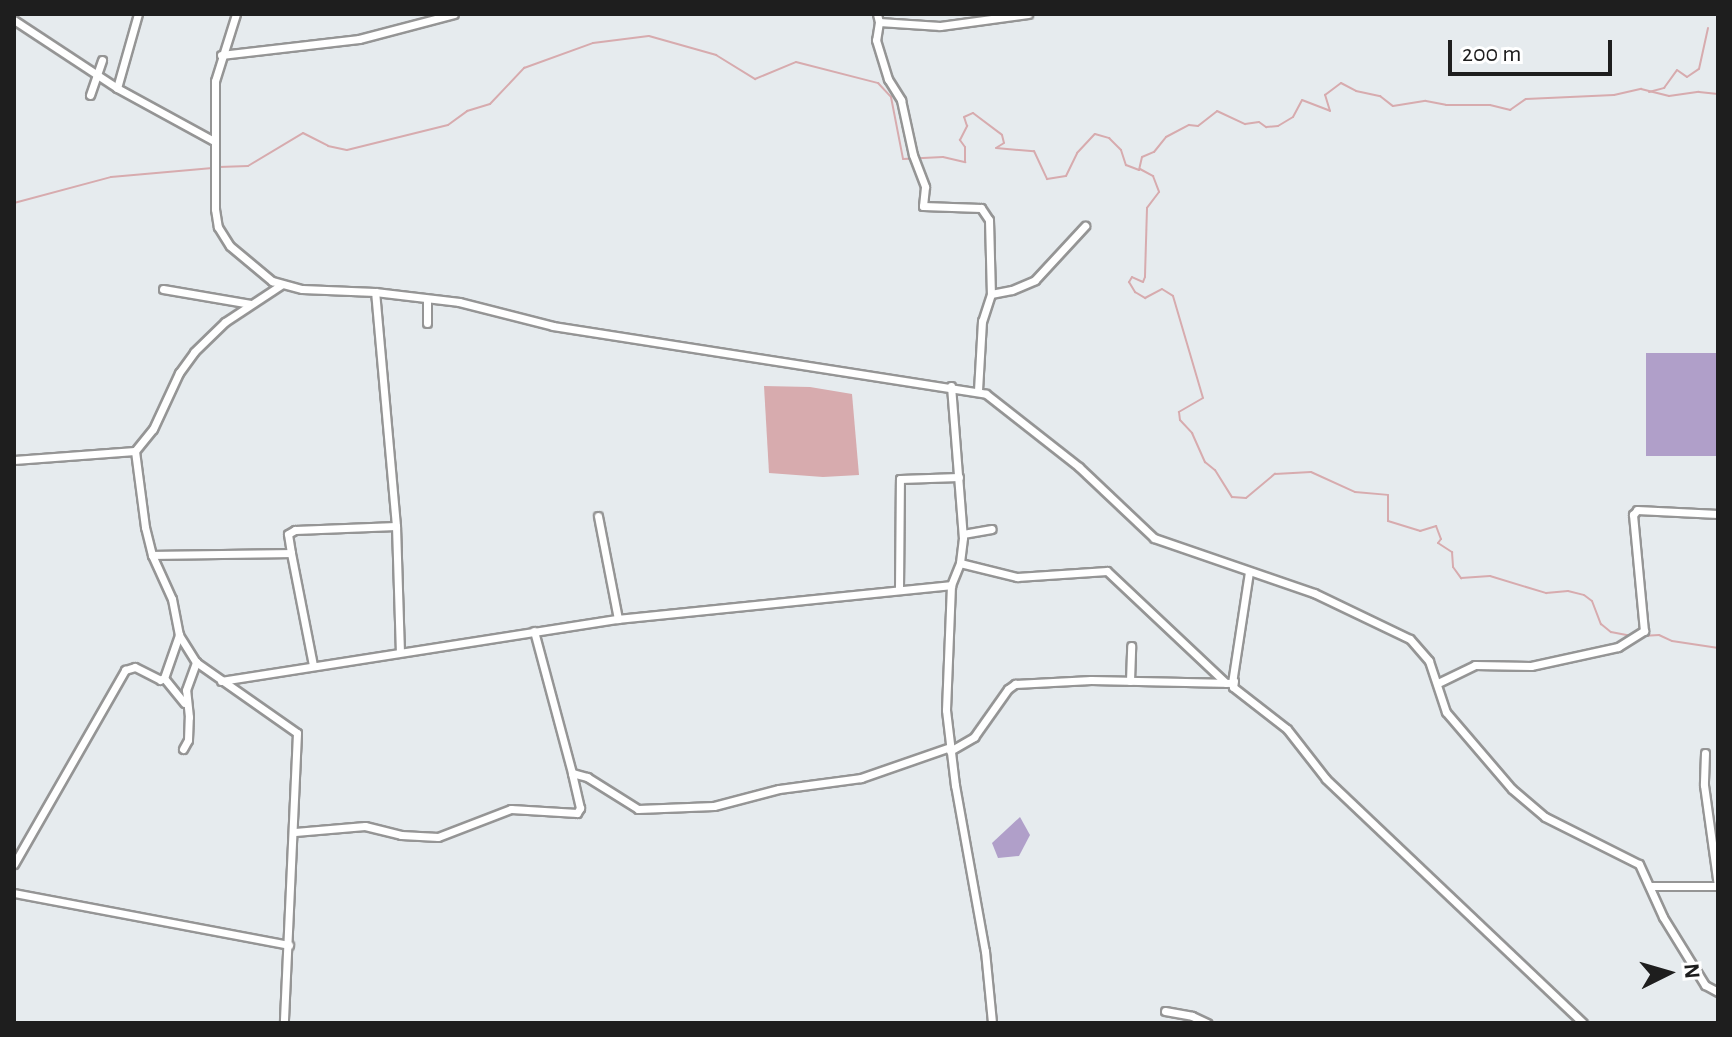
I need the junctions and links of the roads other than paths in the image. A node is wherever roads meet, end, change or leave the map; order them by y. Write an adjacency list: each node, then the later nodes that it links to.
1 (138, 14): 10 (street)
2 (236, 14): 7 (street)
3 (454, 14): 7 (street)
4 (1028, 14): 5 (street)
5 (878, 18): 17 (street)
6 (14, 20): 9 (street)
7 (221, 55): 12 (street)
8 (102, 60): 9 (street)
9 (97, 75): 10 (street); 11 (street)
10 (117, 88): 12 (street)
11 (90, 95)
12 (214, 141): 14 (street)
13 (1085, 226): 17 (street)
14 (281, 285): 16 (street); 19 (street)
15 (163, 289): 19 (street)
16 (375, 292): 18 (street); 28 (street)
17 (991, 294): 22 (street)
18 (427, 299): 20 (street); 21 (street)
19 (251, 304): 23 (street)
20 (427, 323)
21 (951, 386): 22 (street); 25 (street)
22 (978, 391): 34 (street)
23 (135, 451): 24 (street); 32 (street)
24 (14, 460)
25 (959, 477): 30 (street); 36 (street)
26 (1718, 514): 48 (street)
27 (598, 516): 37 (street)
28 (396, 526): 31 (street); 41 (street)
29 (992, 529): 30 (street)
30 (963, 534): 33 (street)
31 (291, 553): 32 (street); 43 (street)
32 (152, 555): 39 (street)
33 (960, 563): 35 (street); 47 (street)
34 (1249, 572): 47 (street); 48 (street)
35 (951, 585): 36 (street); 51 (street)
36 (899, 588): 37 (street)
37 (618, 619): 38 (street)
38 (534, 631): 41 (street); 53 (street)
39 (179, 635): 42 (street); 44 (street)
40 (1131, 646): 46 (street)
41 (400, 651): 43 (street)
42 (196, 662): 45 (street); 49 (street)
43 (313, 665): 45 (street)
44 (164, 678): 49 (street); 55 (street)
45 (221, 681): 54 (street)
46 (1130, 681): 47 (street); 51 (street)
47 (1230, 682): 65 (street)
48 (1438, 683): 56 (street)
49 (189, 717): 50 (street)
50 (187, 745)
51 (950, 749): 53 (street); 63 (street)
52 (1705, 753): 57 (street)
53 (572, 773): 54 (street)
54 (295, 832): 59 (street)
55 (14, 864)
56 (1650, 886): 57 (street); 60 (street)
57 (1718, 886)
58 (14, 893): 59 (street)
59 (289, 945): 62 (street)
60 (1718, 992)
61 (1165, 1011): 64 (street)
62 (284, 1023)
63 (992, 1023)
64 (1207, 1023)
65 (1583, 1023)

